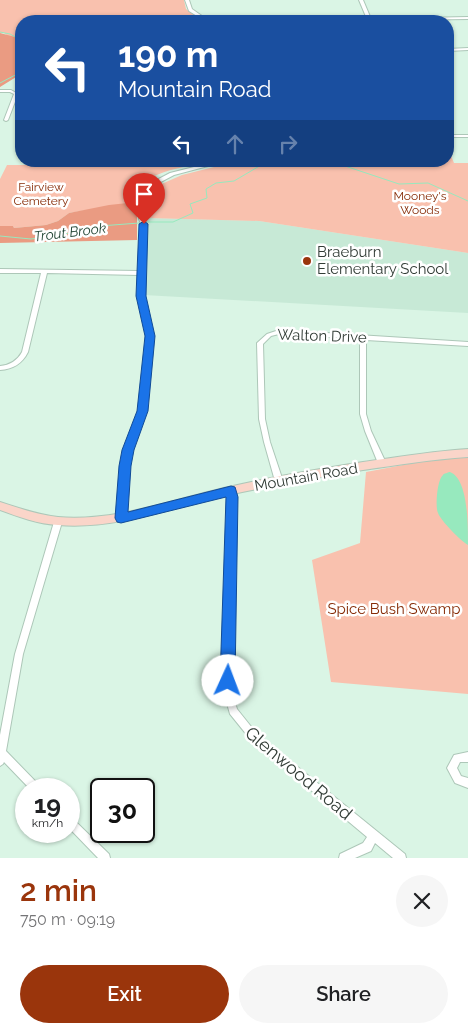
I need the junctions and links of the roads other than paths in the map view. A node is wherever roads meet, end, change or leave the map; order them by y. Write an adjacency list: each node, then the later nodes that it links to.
1 (187, 0): 3 (street)
2 (361, 0): 4 (street)
3 (197, 15)
4 (367, 15)
5 (454, 18): 6 (street)
6 (468, 18)
7 (468, 49): 8 (street)
8 (454, 50)
9 (0, 91): 10 (street)
10 (15, 93)
11 (15, 97): 12 (street)
12 (6, 120)
13 (456, 136): 14 (street)
14 (468, 136)
15 (199, 167): 18 (street)
16 (0, 271): 17 (street)
17 (44, 272): 18 (street); 21 (street)
18 (142, 272): 27 (street)
19 (363, 338): 20 (street, Walton Drive); 23 (street); 24 (street, Walton Drive)
20 (468, 344)
21 (0, 368)
22 (468, 453): 23 (main road, Mountain Road)
23 (382, 463): 24 (main road, Mountain Road)
24 (279, 481): 25 (main road, Mountain Road)
25 (231, 491): 27 (main road, Mountain Road); 34 (street, Glenwood Road)
26 (0, 506): 28 (main road, Mountain Road)
27 (121, 518): 28 (main road, Mountain Road)
28 (58, 522): 29 (street)
29 (1, 757): 31 (street)
30 (468, 757): 32 (street)
31 (25, 778)
32 (468, 783)
33 (80, 832): 35 (street)
34 (374, 836): 36 (street); 37 (street, Glenwood Road)
35 (105, 858)
36 (344, 858)
37 (401, 858)

